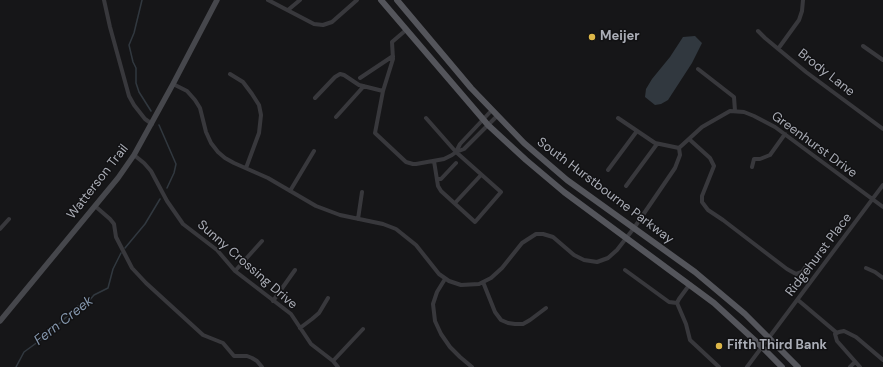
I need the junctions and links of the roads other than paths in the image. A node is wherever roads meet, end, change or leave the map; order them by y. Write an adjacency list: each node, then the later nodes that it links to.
1 (104, 0): 30 (street)
2 (217, 0): 19 (main road, Watterson Trail)
3 (268, 0): 9 (street)
4 (300, 0): 9 (street)
5 (357, 0): 9 (street)
6 (382, 0): 10 (main road, South Hurstbourne Parkway)
7 (397, 0): 23 (main road, South Hurstbourne Parkway)
8 (803, 0): 13 (street)
9 (288, 10)
10 (406, 30): 14 (street); 29 (main road, South Hurstbourne Parkway)
11 (758, 30): 13 (street, Brody Lane)
12 (863, 46): 15 (street)
13 (778, 49): 32 (street, Brody Lane)
14 (393, 56): 18 (street); 21 (street)
15 (883, 60)
16 (698, 69): 24 (street)
17 (230, 74): 44 (street)
18 (360, 78)
19 (174, 84): 30 (main road, Watterson Trail); 44 (street)
20 (364, 86): 21 (street); 22 (street); 26 (street)
21 (383, 91): 41 (street)
22 (315, 98)
23 (492, 110): 25 (main road, South Hurstbourne Parkway); 29 (street)
24 (735, 111): 34 (street, Greenhurst Drive); 35 (street)
25 (498, 116): 31 (street); 58 (main road, South Hurstbourne Parkway)
26 (336, 117)
27 (426, 118): 39 (street)
28 (618, 118): 33 (street)
29 (483, 119): 31 (main road, South Hurstbourne Parkway); 39 (street)
30 (152, 124): 40 (main road, Watterson Trail)
31 (488, 125): 39 (street); 60 (main road, South Hurstbourne Parkway)
32 (883, 129)
33 (636, 131): 36 (street); 45 (street)
34 (785, 134): 43 (street); 52 (street, Greenhurst Drive)
35 (689, 139): 37 (street); 62 (street)
36 (657, 144): 37 (street); 49 (street)
37 (679, 148): 58 (street)
38 (314, 151): 50 (street)
39 (456, 152): 41 (street); 46 (street)
40 (134, 155): 54 (main road, Watterson Trail); 66 (street, Sunny Crossing Drive)
41 (434, 161): 47 (street)
42 (456, 163): 47 (street)
43 (752, 167)
44 (246, 168): 50 (street)
45 (608, 170)
46 (481, 175): 53 (street); 53 (street)
47 (437, 179): 53 (street)
48 (883, 185): 52 (street, Ridgehurst Place)
49 (626, 186)
50 (290, 191): 57 (street)
51 (362, 192): 57 (street)
52 (873, 199): 55 (street, Greenhurst Drive); 72 (street, Ridgehurst Place)
53 (455, 203)
54 (95, 206): 76 (main road, Watterson Trail); 85 (street)
55 (883, 206)
56 (8, 219): 59 (street)
57 (358, 219): 68 (street)
58 (634, 228): 60 (street); 80 (main road, South Hurstbourne Parkway)
59 (0, 229)
60 (626, 238): 69 (street); 70 (main road, South Hurstbourne Parkway)
61 (262, 241): 66 (street)
62 (806, 266)
63 (866, 268): 67 (street)
64 (295, 270): 73 (street)
65 (625, 270): 74 (street)
66 (235, 271): 73 (street, Sunny Crossing Drive)
67 (883, 278)
68 (445, 279): 69 (street); 87 (street)
69 (483, 282): 75 (street)
70 (690, 284): 74 (street); 81 (main road, South Hurstbourne Parkway)
71 (328, 298): 77 (street)
72 (798, 300): 79 (street); 80 (street, Ridgehurst Place)
73 (273, 301): 77 (street, Sunny Crossing Drive)
74 (677, 303): 88 (street)
75 (546, 308)
76 (0, 321)
77 (300, 328): 83 (street, Sunny Crossing Drive)
78 (363, 329): 83 (street)
79 (837, 333): 82 (street); 84 (street)
80 (769, 337): 81 (street, Ridgehurst Place); 91 (main road, South Hurstbourne Parkway)
81 (762, 347): 89 (street, Ridgehurst Place); 90 (main road, South Hurstbourne Parkway)
82 (883, 360)
83 (333, 361): 86 (street, Sunny Crossing Drive)
84 (855, 362): 92 (street); 93 (street)
85 (262, 367)
86 (338, 367)
87 (472, 367)
88 (719, 367)
89 (747, 367)
90 (782, 367)
91 (798, 367)
92 (850, 367)
93 (859, 367)

